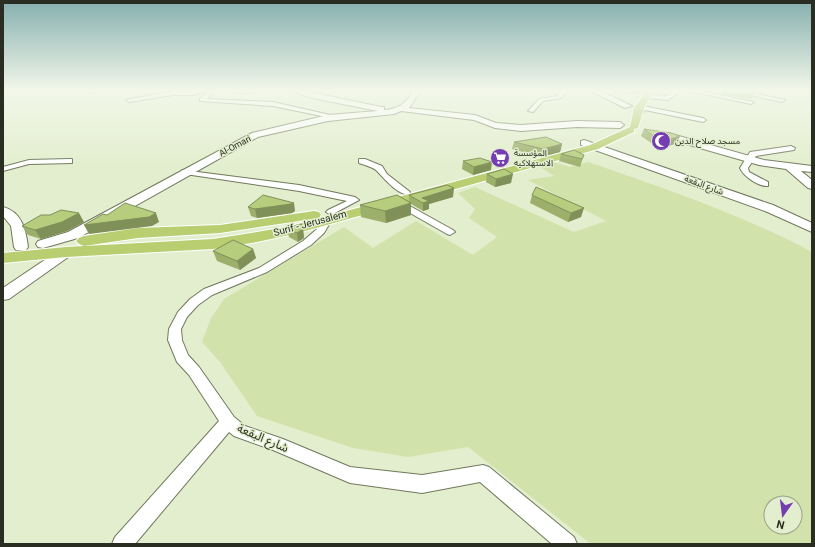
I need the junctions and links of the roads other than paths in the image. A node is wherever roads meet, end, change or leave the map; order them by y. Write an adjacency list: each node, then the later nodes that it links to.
1 (329, 116): 7 (street)
2 (351, 116): 7 (street, Al-Omari)
3 (448, 116): 9 (street)
4 (629, 116): 9 (main road)
5 (636, 116): 9 (main road)
6 (681, 116): 8 (street)
7 (336, 117): 19 (street, Al-Omari)
8 (703, 120)
9 (631, 128): 11 (main road, Surif - Jerusalem)
10 (661, 134): 13 (street)
11 (589, 145): 22 (main road, Surif - Jerusalem); 25 (street, شارع البقعة)
12 (791, 148): 13 (street)
13 (748, 159): 16 (street); 20 (street)
14 (70, 161): 17 (street)
15 (362, 161): 22 (street)
16 (789, 166): 18 (street); 21 (street)
17 (3, 169)
18 (812, 170)
19 (185, 172): 24 (street); 26 (street, Al-Omari)
20 (765, 184)
21 (812, 186)
22 (401, 196): 24 (main road, Surif - Jerusalem); 27 (street)
23 (3, 211): 30 (street)
24 (325, 217): 29 (main road, Surif - Jerusalem); 35 (street, شارع البقعة)
25 (812, 228)
26 (82, 229): 28 (street, Al-Omari); 29 (street)
27 (450, 232)
28 (43, 244): 29 (main road, Surif - Jerusalem); 30 (main road, Surif - Jerusalem)
29 (98, 246): 32 (main road)
30 (21, 247): 31 (main road, Surif - Jerusalem)
31 (3, 250): 32 (main road)
32 (66, 252): 33 (main road); 34 (street)
33 (3, 258)
34 (3, 295)
35 (228, 422): 36 (street); 37 (street, شارع البقعة)
36 (122, 544)
37 (567, 544)

